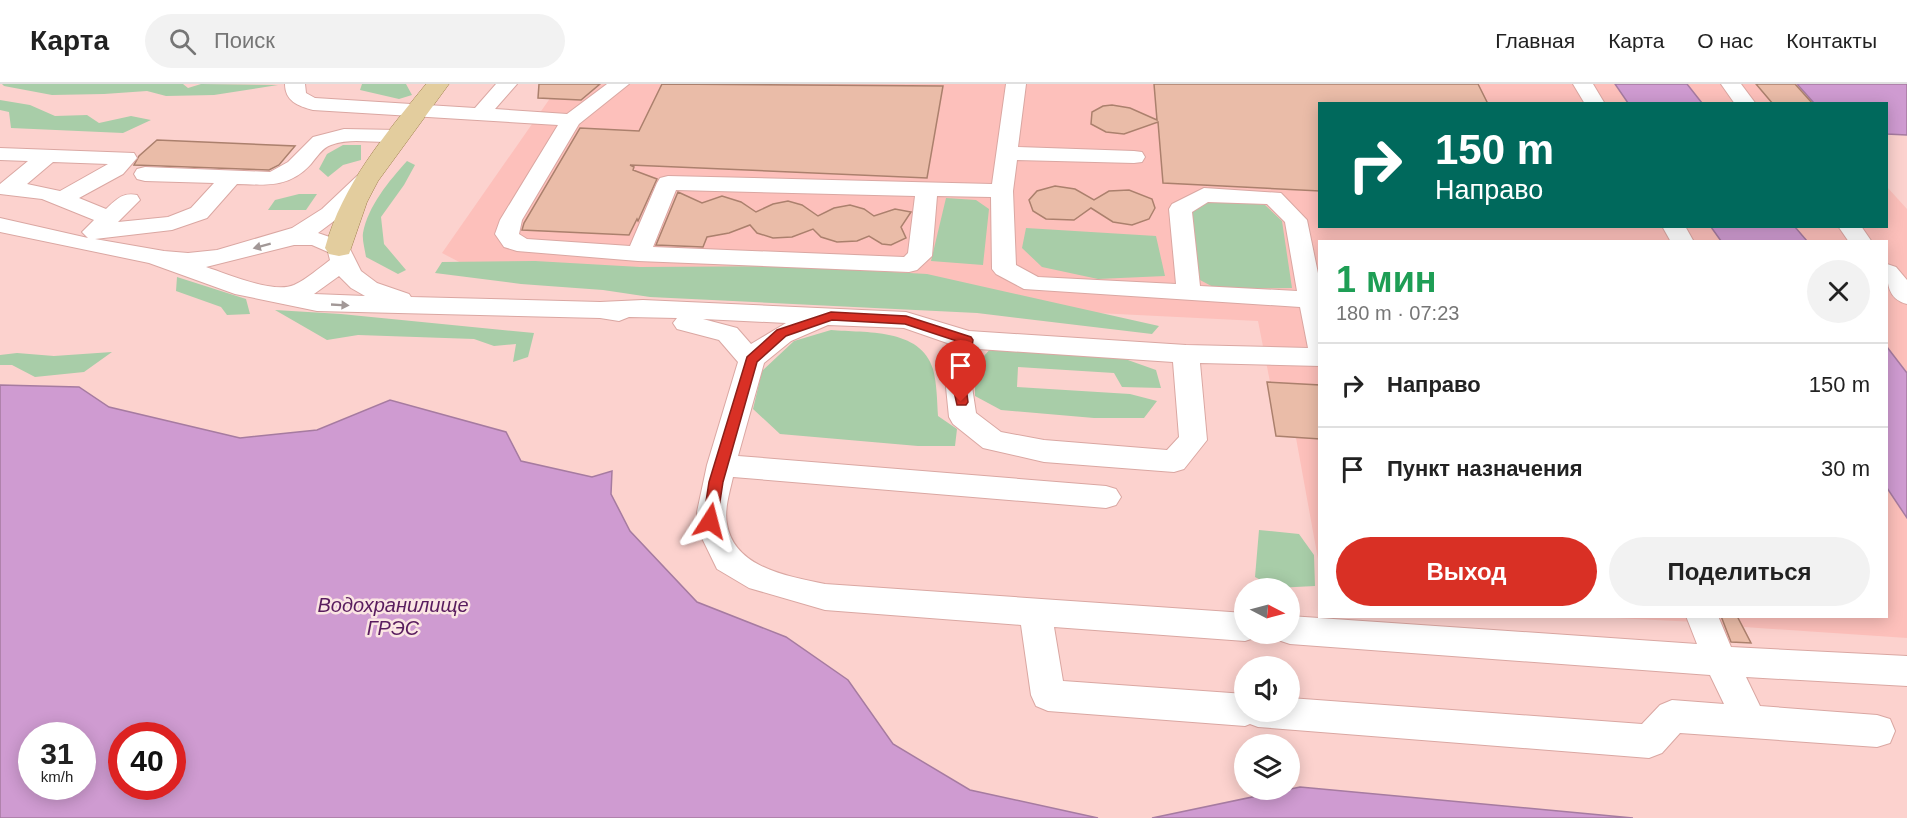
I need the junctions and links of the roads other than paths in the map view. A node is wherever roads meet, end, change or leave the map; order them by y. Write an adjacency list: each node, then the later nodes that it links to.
1 (295, 84): 10 (street)
2 (438, 84): 10 (main road)
3 (507, 84): 11 (street)
4 (619, 84): 12 (street)
5 (1016, 84): 14 (street)
6 (1583, 84): 8 (street)
7 (1731, 84): 9 (street)
8 (1594, 102)
9 (1744, 102)
10 (418, 110): 11 (street); 13 (main road)
11 (481, 113): 12 (street)
12 (571, 120): 30 (street)
13 (398, 136): 19 (street); 20 (main road)
14 (1007, 153): 17 (street); 22 (street)
15 (0, 154): 16 (street)
16 (48, 156): 23 (street); 23 (street)
17 (1134, 158)
18 (145, 174): 19 (street)
19 (232, 177): 27 (street)
20 (365, 181): 28 (street); 31 (main road)
21 (927, 189): 22 (street); 30 (street); 30 (street)
22 (1002, 191): 34 (street)
23 (61, 200): 27 (street)
24 (129, 200): 27 (street)
25 (0, 225): 27 (street)
26 (1851, 228): 29 (street)
27 (96, 231): 32 (street)
28 (288, 239): 31 (street); 32 (street, one-way to 32)
29 (1860, 240)
30 (638, 254)
31 (340, 256): 35 (street); 38 (street)
32 (154, 257): 35 (street)
33 (1888, 273): 36 (street)
34 (1189, 294): 37 (street); 37 (street)
35 (282, 296): 38 (street, one-way to 38)
36 (1907, 296)
37 (1311, 300): 41 (street)
38 (443, 308): 39 (street)
39 (600, 310): 40 (street); 45 (street)
40 (831, 316): 42 (street); 45 (street)
41 (1318, 337)
42 (967, 340): 43 (street); 43 (street)
43 (1186, 354): 44 (street)
44 (1318, 357)
45 (751, 360): 46 (street)
46 (721, 465): 47 (street); 48 (street)
47 (1106, 497)
48 (1035, 612): 50 (street); 54 (street)
49 (1703, 618): 52 (street)
50 (1234, 626)
51 (1300, 631): 52 (street)
52 (1720, 660): 53 (street); 56 (street)
53 (1907, 671)
54 (1234, 709)
55 (1300, 714): 56 (street)
56 (1750, 722): 57 (street)
57 (1877, 731)

